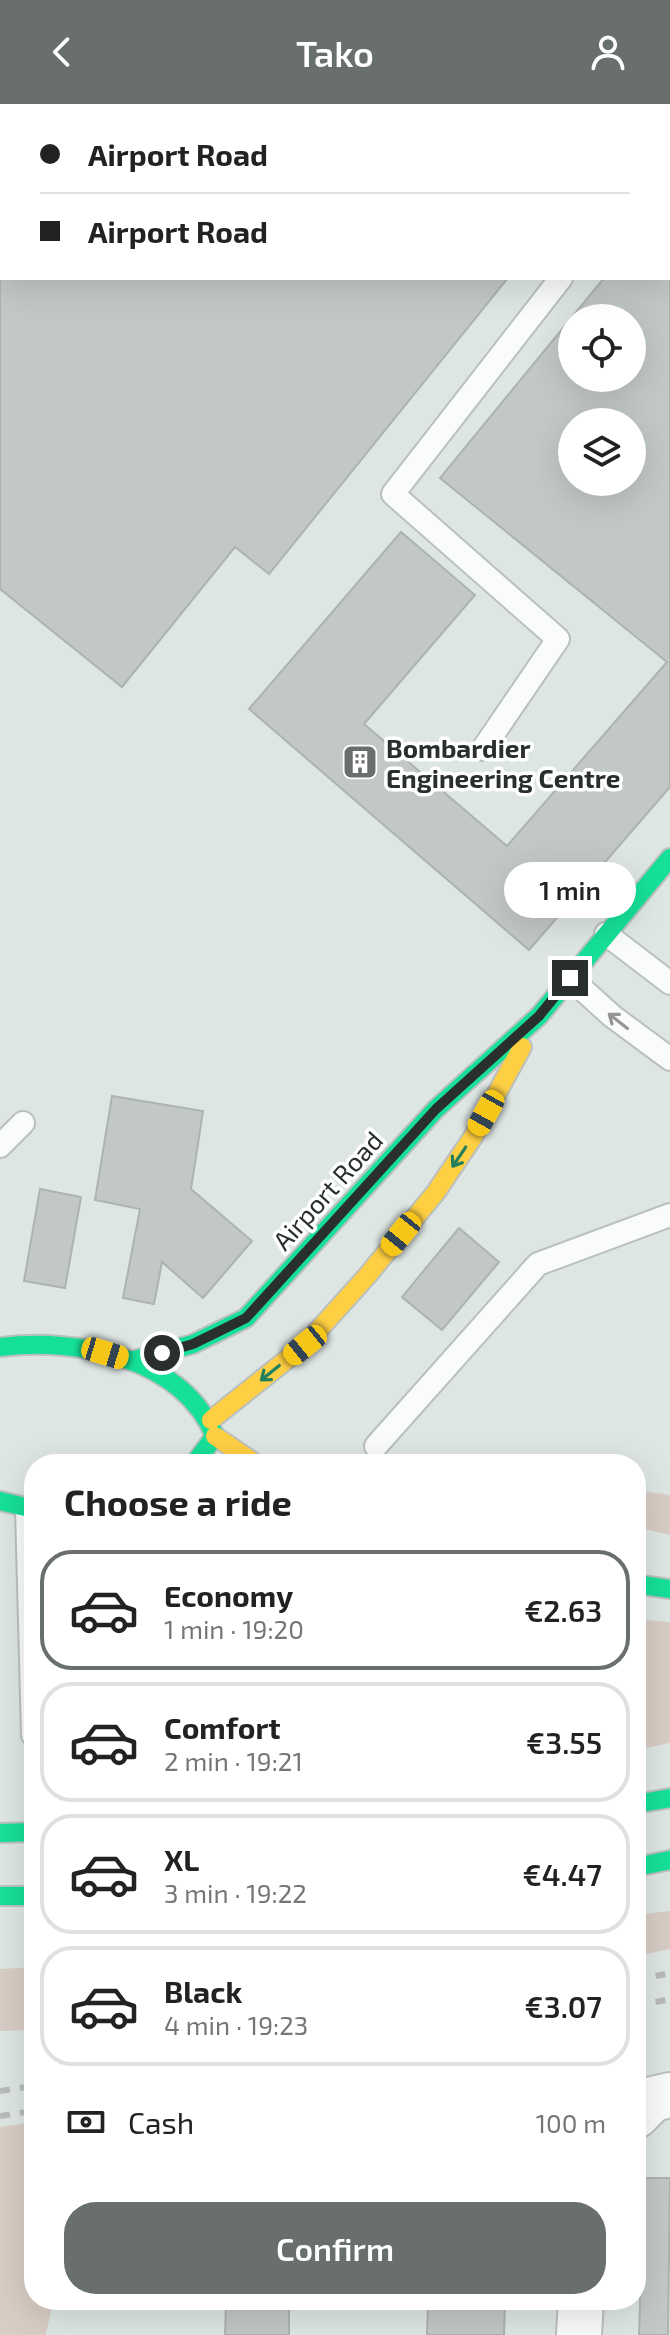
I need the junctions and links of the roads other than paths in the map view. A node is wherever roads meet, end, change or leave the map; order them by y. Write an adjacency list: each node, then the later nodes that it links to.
1 (559, 280): 2 (lane)
2 (483, 749)
3 (670, 858): 4 (main road, Airport Road)
4 (606, 934): 5 (main road, Airport Road); 6 (lane)
5 (570, 978): 7 (main road, Airport Road); 8 (lane, one-way to 5)
6 (670, 983)
7 (539, 1016): 13 (main road, Airport Road); 14 (main road, Airport Road, one-way to 14)
8 (670, 1059)
9 (23, 1123): 10 (lane)
10 (0, 1146)
11 (670, 1215): 15 (lane)
12 (3, 1344): 13 (main road)
13 (131, 1361): 14 (main road)
14 (213, 1428): 16 (main road, Airport Road); 17 (main road)
15 (376, 1446)
16 (199, 1454)
17 (244, 1454)
18 (14, 1505): 19 (lane)
19 (24, 1566)
20 (646, 1585): 21 (main road)
21 (670, 1589)
22 (670, 1798): 23 (main road)
23 (646, 1802)
24 (24, 1832): 25 (main road)
25 (0, 1833)
26 (670, 1860): 27 (main road)
27 (646, 1865)
28 (0, 1896): 29 (main road)
29 (24, 1896)
30 (670, 2095): 31 (street)
31 (646, 2106)
32 (580, 2310): 33 (street)
33 (579, 2335)

